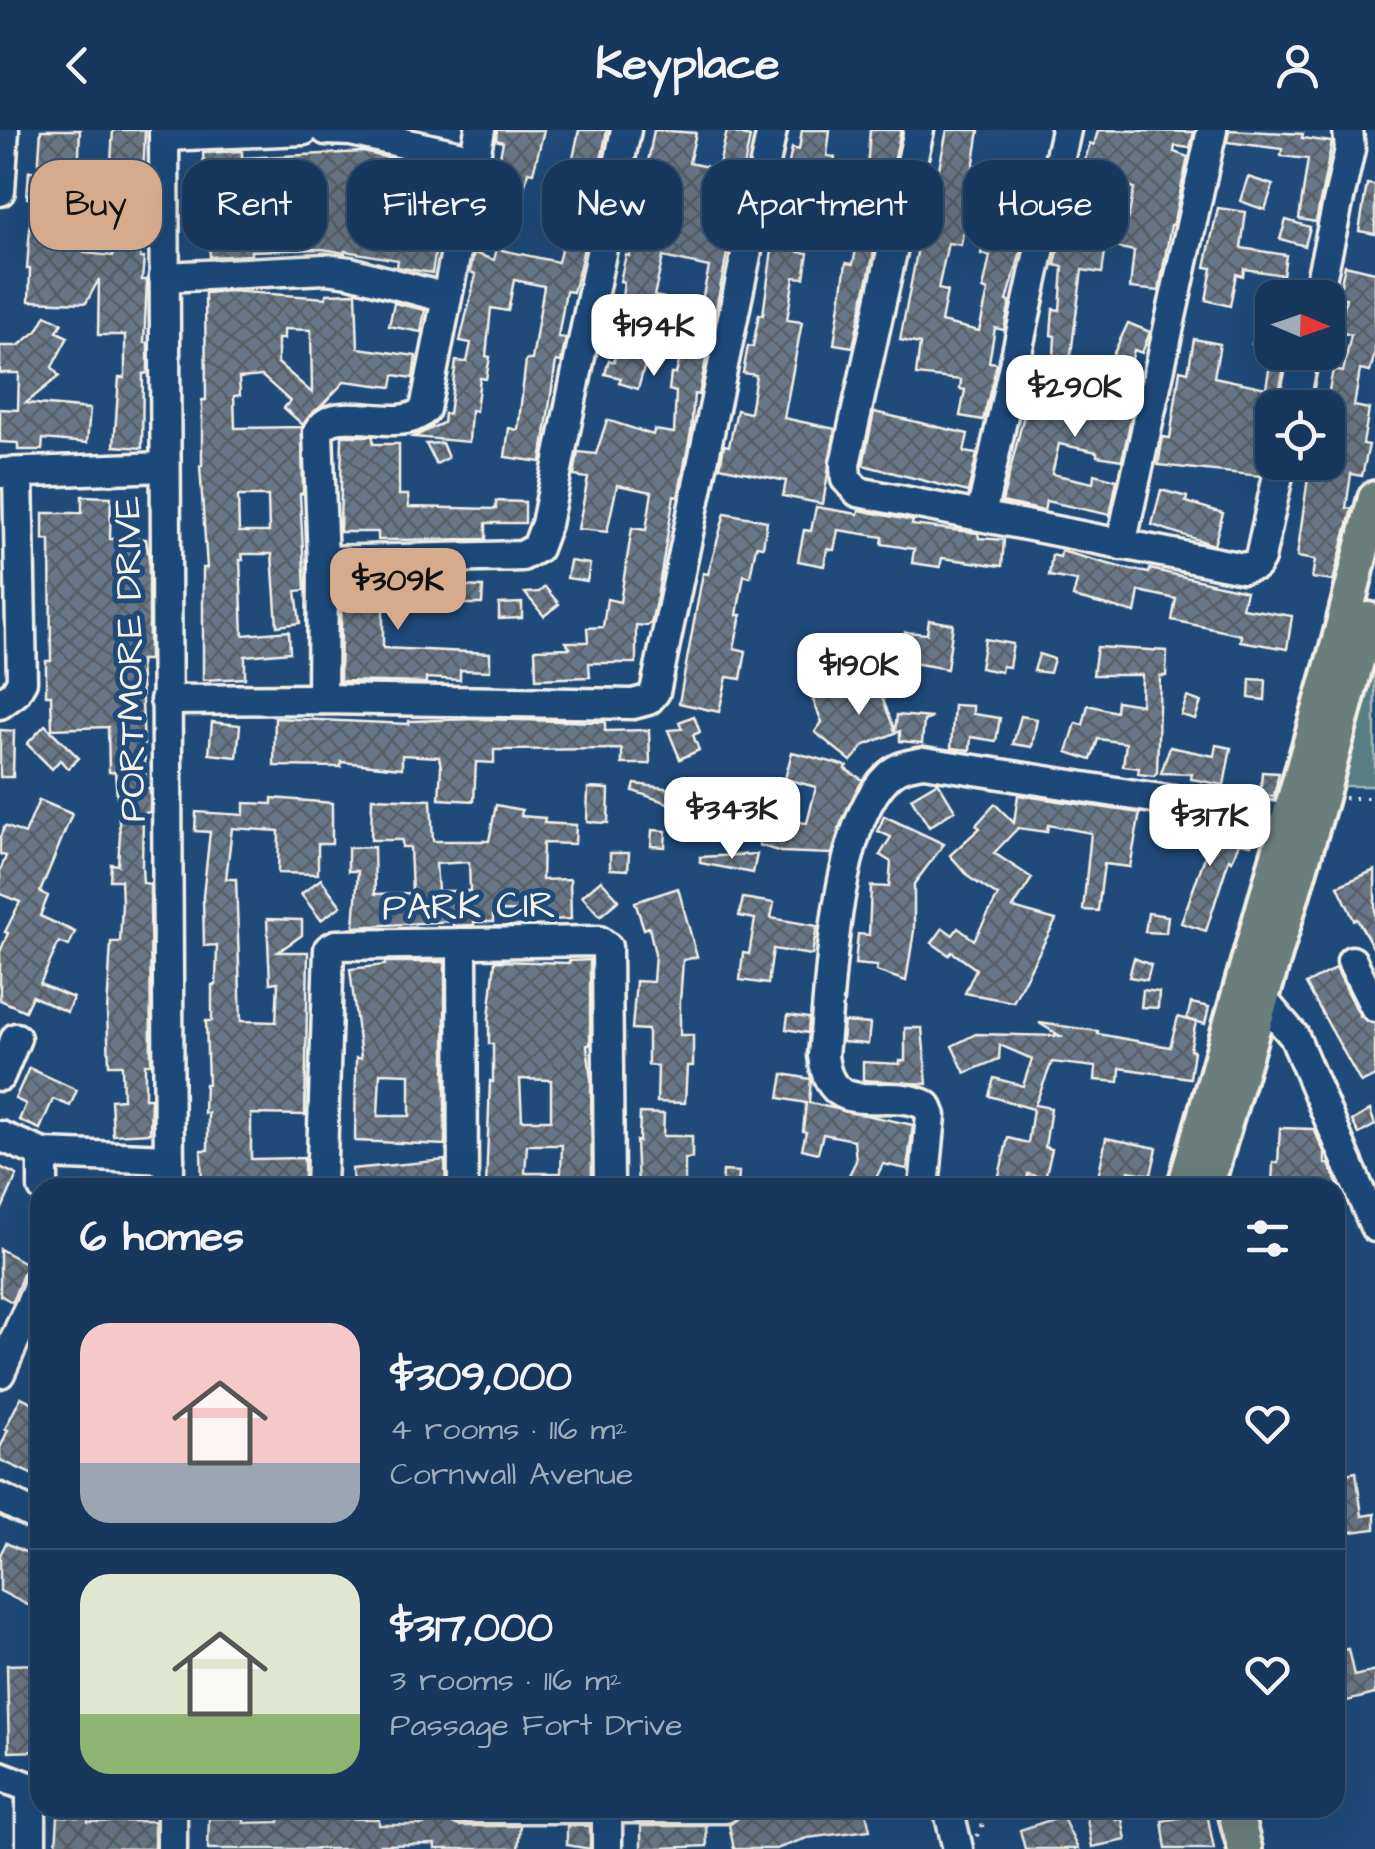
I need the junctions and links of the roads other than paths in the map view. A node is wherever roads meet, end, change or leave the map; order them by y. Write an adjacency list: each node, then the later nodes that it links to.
1 (4, 130): 14 (street)
2 (304, 130): 12 (street)
3 (326, 130): 4 (street)
4 (338, 130): 13 (street)
5 (480, 130): 13 (street)
6 (626, 130): 24 (street)
7 (772, 130): 26 (street)
8 (919, 130): 22 (street)
9 (1066, 130): 22 (street)
10 (1212, 130): 23 (street)
11 (1348, 130): 16 (street)
12 (164, 133): 15 (street, PORTMORE DRIVE)
13 (474, 158): 17 (street)
14 (0, 191)
15 (164, 277): 17 (street); 18 (street, PORTMORE DRIVE)
16 (1321, 280)
17 (446, 298): 24 (street)
18 (165, 467): 19 (street); 27 (street, PORTMORE DRIVE)
19 (9, 473): 28 (street)
20 (1277, 480): 23 (street)
21 (1375, 498): 29 (main road)
22 (981, 516): 23 (street)
23 (1121, 545)
24 (323, 561): 26 (street)
25 (1375, 590): 29 (main road)
26 (322, 699): 27 (street)
27 (165, 700): 38 (street, PORTMORE DRIVE)
28 (0, 704)
29 (1300, 821): 32 (main road); 43 (street); 44 (main road)
30 (462, 943): 40 (street, PARK CIR); 41 (street); 42 (street, PARK CIR)
31 (1352, 962): 33 (street)
32 (1261, 998): 45 (main road); 46 (street)
33 (1375, 1008)
34 (16, 1038): 35 (street)
35 (0, 1076)
36 (0, 1136): 37 (street)
37 (43, 1154): 38 (street); 39 (street)
38 (169, 1173)
39 (43, 1178)
40 (321, 1178)
41 (463, 1178)
42 (610, 1178)
43 (925, 1178)
44 (1187, 1178)
45 (1209, 1178)
46 (1375, 1228)
47 (30, 1306): 48 (street)
48 (0, 1373)
49 (0, 1498): 50 (street)
50 (30, 1512)
51 (0, 1776): 52 (street)
52 (30, 1788)
53 (34, 1818): 59 (street)
54 (172, 1818): 60 (street)
55 (607, 1818): 61 (street)
56 (950, 1818): 62 (street)
57 (1237, 1818): 63 (main road)
58 (1258, 1818): 64 (main road)
59 (31, 1849)
60 (172, 1849)
61 (607, 1849)
62 (958, 1849)
63 (1245, 1849)
64 (1266, 1849)

